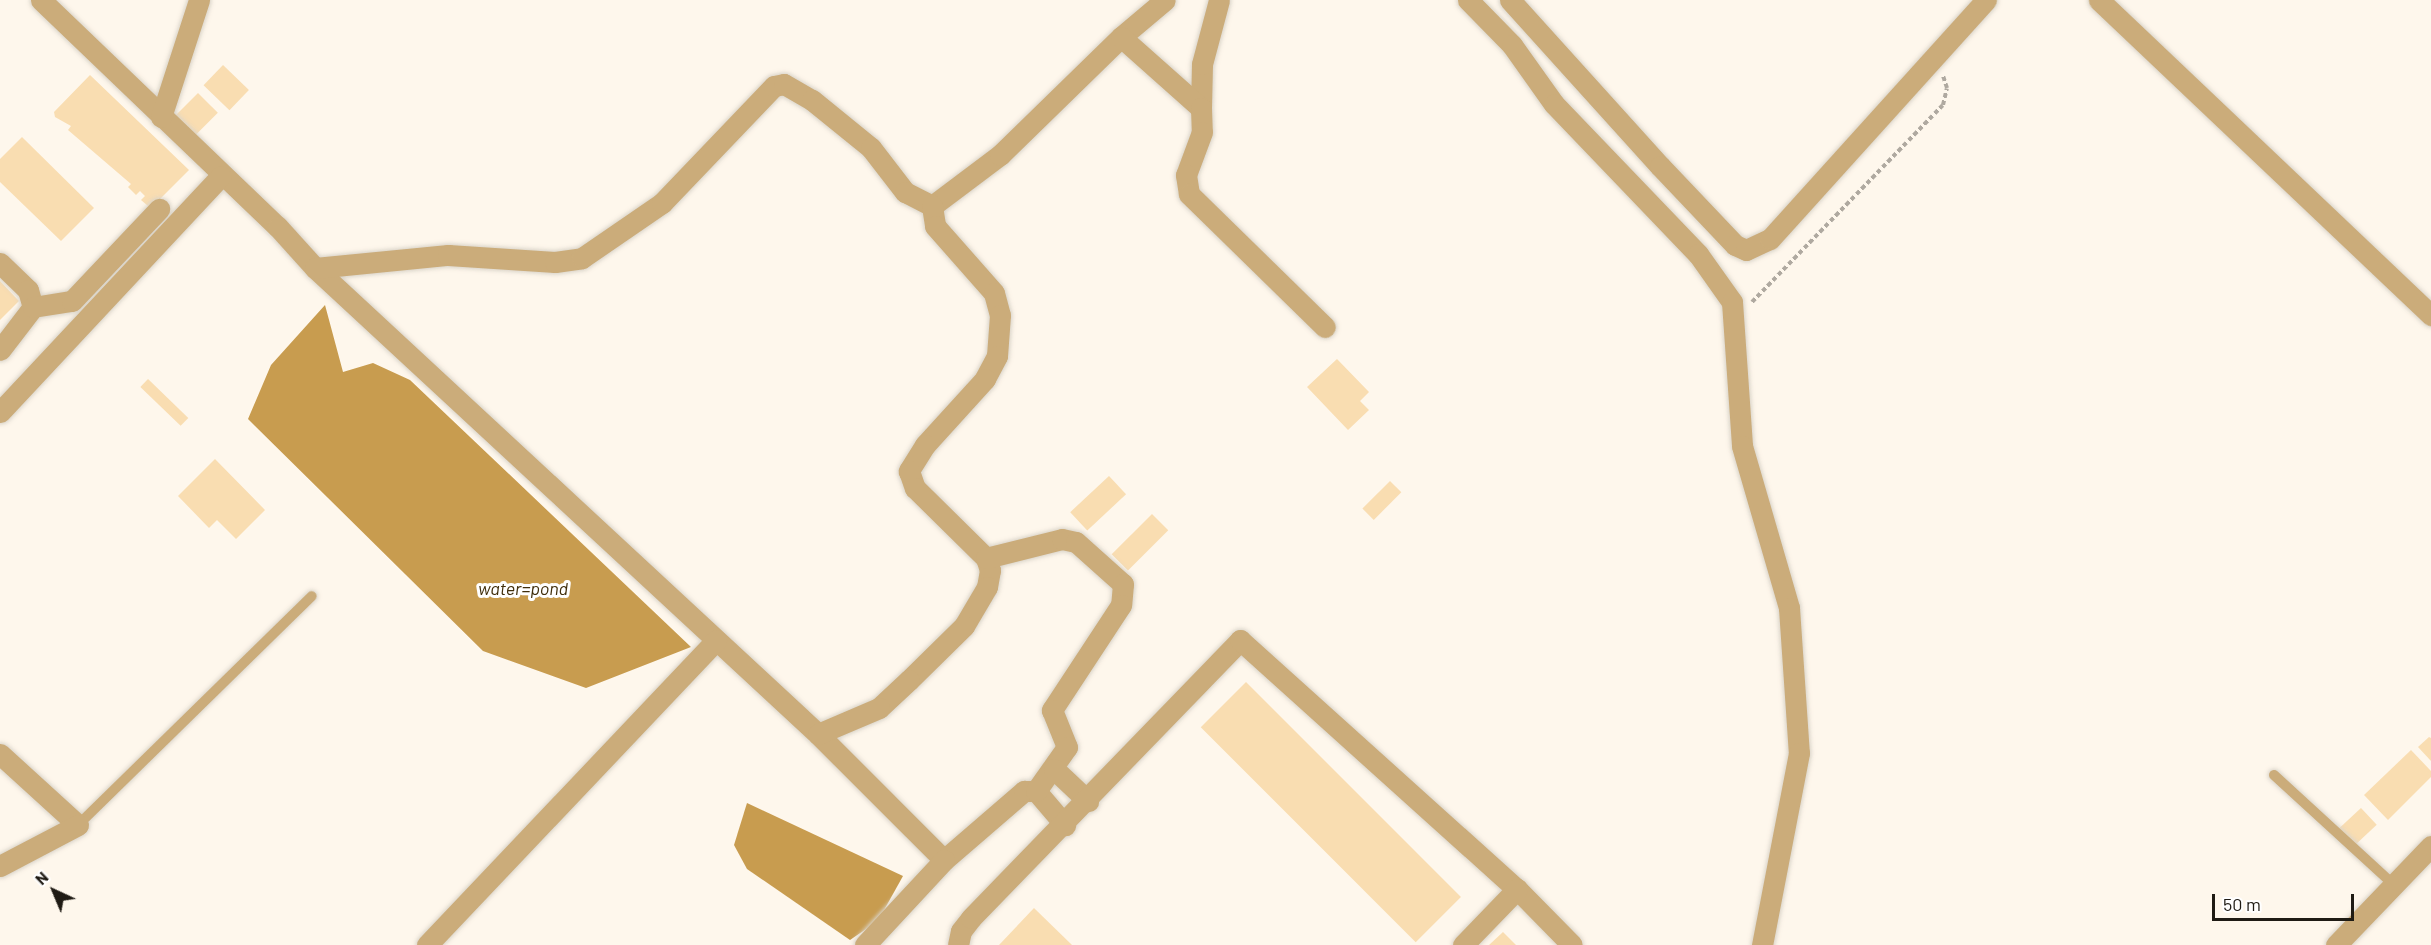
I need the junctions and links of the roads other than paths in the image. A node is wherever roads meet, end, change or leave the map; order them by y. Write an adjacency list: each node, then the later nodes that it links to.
1 (41, 0): 11 (street)
2 (199, 0): 11 (street)
3 (1165, 0): 9 (street)
4 (1219, 0): 10 (street)
5 (1468, 0): 43 (street)
6 (1510, 0): 7 (street)
7 (1986, 0)
8 (2099, 0): 18 (street)
9 (1121, 37): 10 (street); 13 (street)
10 (1201, 108): 19 (street)
11 (161, 117): 12 (street)
12 (221, 176): 16 (street); 21 (street)
13 (932, 206): 16 (street); 22 (street)
14 (159, 209): 17 (street)
15 (0, 263): 17 (street)
16 (315, 268): 24 (street)
17 (33, 307): 20 (street)
18 (2431, 315)
19 (1325, 327)
20 (0, 350)
21 (0, 412)
22 (986, 558): 25 (street); 27 (street)
23 (312, 596): 31 (lane)
24 (716, 640): 25 (street); 38 (street)
25 (818, 734): 34 (street)
26 (0, 754): 31 (street)
27 (1054, 769): 29 (street); 30 (street)
28 (2274, 775): 36 (lane)
29 (1036, 791): 32 (street); 34 (street)
30 (1088, 801): 32 (street); 37 (street)
31 (78, 825): 35 (street)
32 (1065, 825): 40 (street)
33 (2431, 846): 36 (street)
34 (944, 860): 39 (street)
35 (0, 866)
36 (2394, 885): 44 (street)
37 (1517, 889): 41 (street); 42 (street)
38 (428, 945)
39 (865, 945)
40 (958, 945)
41 (1463, 945)
42 (1572, 945)
43 (1762, 945)
44 (2336, 945)

